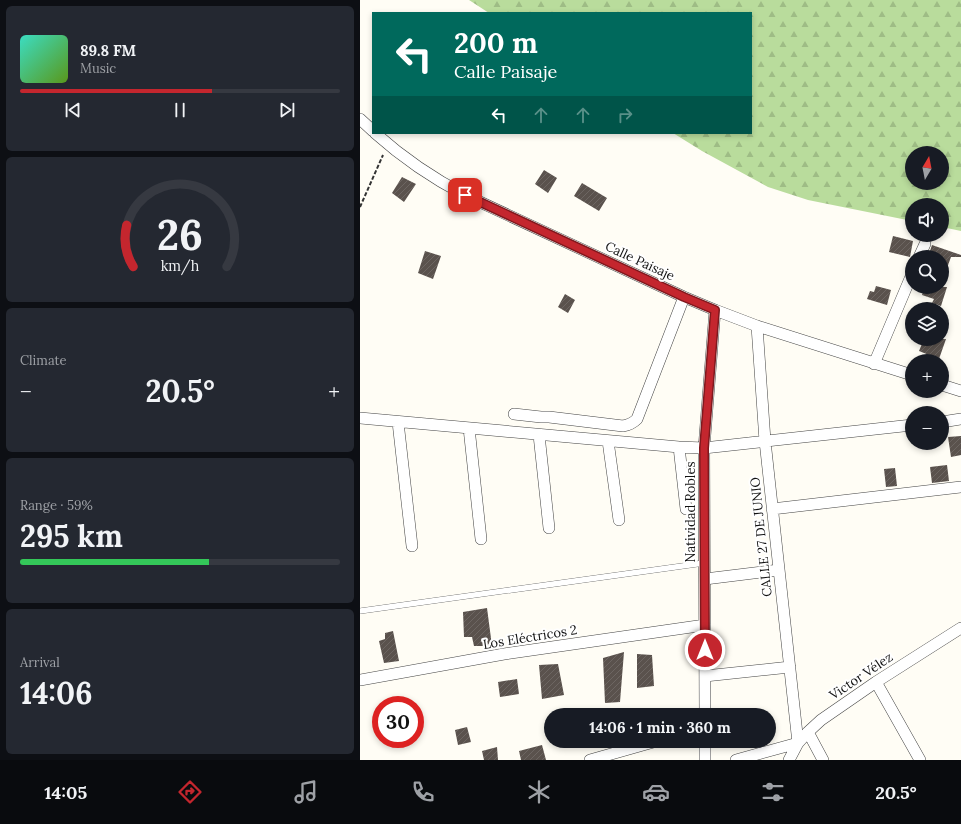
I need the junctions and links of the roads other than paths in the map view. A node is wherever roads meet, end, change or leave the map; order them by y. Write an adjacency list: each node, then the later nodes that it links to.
1 (360, 119): 2 (street, Calle Paisaje)
2 (372, 130)
3 (376, 134): 7 (street, Calle Paisaje)
4 (925, 244): 5 (street)
5 (922, 250)
6 (905, 291): 10 (street)
7 (684, 297): 8 (street, Calle Paisaje); 14 (street)
8 (715, 310): 9 (street, Calle Paisaje); 25 (street, Natividad Robles)
9 (757, 326): 10 (street, Calle Paisaje); 23 (street, CALLE 27 DE JUNIO)
10 (874, 364): 11 (street, Calle Paisaje)
11 (905, 373)
12 (949, 387): 13 (street)
13 (961, 391)
14 (514, 414)
15 (360, 418): 18 (street)
16 (961, 420): 17 (street)
17 (949, 421)
18 (398, 422): 20 (street); 32 (street)
19 (905, 426): 23 (street)
20 (468, 428): 21 (street); 31 (street)
21 (538, 434): 22 (street); 30 (street)
22 (608, 441): 24 (street); 29 (street)
23 (765, 441): 25 (street); 27 (street, CALLE 27 DE JUNIO)
24 (679, 447): 25 (street); 28 (street)
25 (704, 448): 33 (street, Natividad Robles)
26 (961, 487): 27 (street)
27 (772, 509): 34 (street, CALLE 27 DE JUNIO)
28 (686, 510)
29 (618, 520)
30 (549, 528)
31 (481, 539)
32 (412, 546)
33 (704, 563): 35 (street, Natividad Robles); 36 (lane)
34 (779, 570): 35 (street); 39 (street, CALLE 27 DE JUNIO)
35 (705, 579): 37 (street, Natividad Robles)
36 (360, 611)
37 (705, 625): 40 (street, Natividad Robles); 41 (street, Los Eléctricos 2)
38 (961, 628): 42 (street, Victor Vélez)
39 (790, 667): 40 (street); 45 (street, CALLE 27 DE JUNIO)
40 (705, 676): 43 (street, Natividad Robles)
41 (360, 680)
42 (876, 682): 44 (street, Victor Vélez); 53 (street)
43 (705, 708)
44 (808, 732): 45 (street, Victor Vélez); 52 (street)
45 (798, 743): 50 (street); 51 (street, Victor Vélez)
46 (632, 748): 48 (street)
47 (705, 748): 49 (street)
48 (590, 760)
49 (705, 760)
50 (736, 760)
51 (789, 760)
52 (822, 760)
53 (920, 760)

